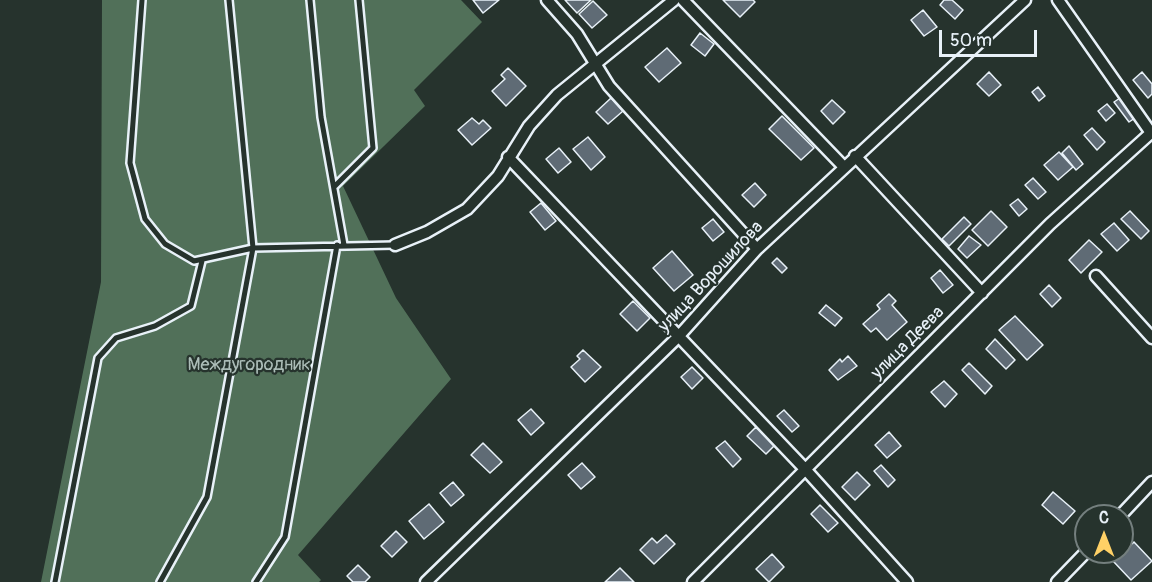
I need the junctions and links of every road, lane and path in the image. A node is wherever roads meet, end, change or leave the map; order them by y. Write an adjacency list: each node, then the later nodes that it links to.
1 (141, 0): 21 (lane)
2 (229, 0): 19 (lane)
3 (310, 0): 15 (lane)
4 (359, 0): 15 (lane)
5 (547, 0): 10 (street)
6 (674, 0): 10 (street)
7 (683, 0): 14 (street)
8 (1025, 0): 12 (street, улица Ворошилова)
9 (1058, 0): 11 (street)
10 (596, 61): 13 (street); 20 (street)
11 (1151, 133): 23 (street, улица Деева)
12 (855, 156): 14 (street, улица Ворошилова); 23 (street)
13 (508, 157): 18 (street); 24 (street)
14 (844, 167): 20 (street, улица Ворошилова)
15 (335, 186): 17 (lane)
16 (337, 245): 17 (lane); 19 (lane); 32 (lane)
17 (344, 245): 18 (lane)
18 (395, 245)
19 (253, 248): 21 (lane); 31 (lane)
20 (756, 249): 24 (street, улица Ворошилова)
21 (202, 261): 30 (lane)
22 (1096, 276): 25 (street)
23 (982, 293): 26 (street, улица Деева)
24 (678, 337): 26 (street); 33 (street, улица Ворошилова)
25 (1152, 338)
26 (805, 469): 34 (street, улица Деева); 35 (street)
27 (1152, 482): 28 (street)
28 (1131, 504)
29 (1074, 564): 36 (street)
30 (55, 582)
31 (160, 582)
32 (256, 582)
33 (426, 582)
34 (693, 582)
35 (907, 582)
36 (1057, 582)

